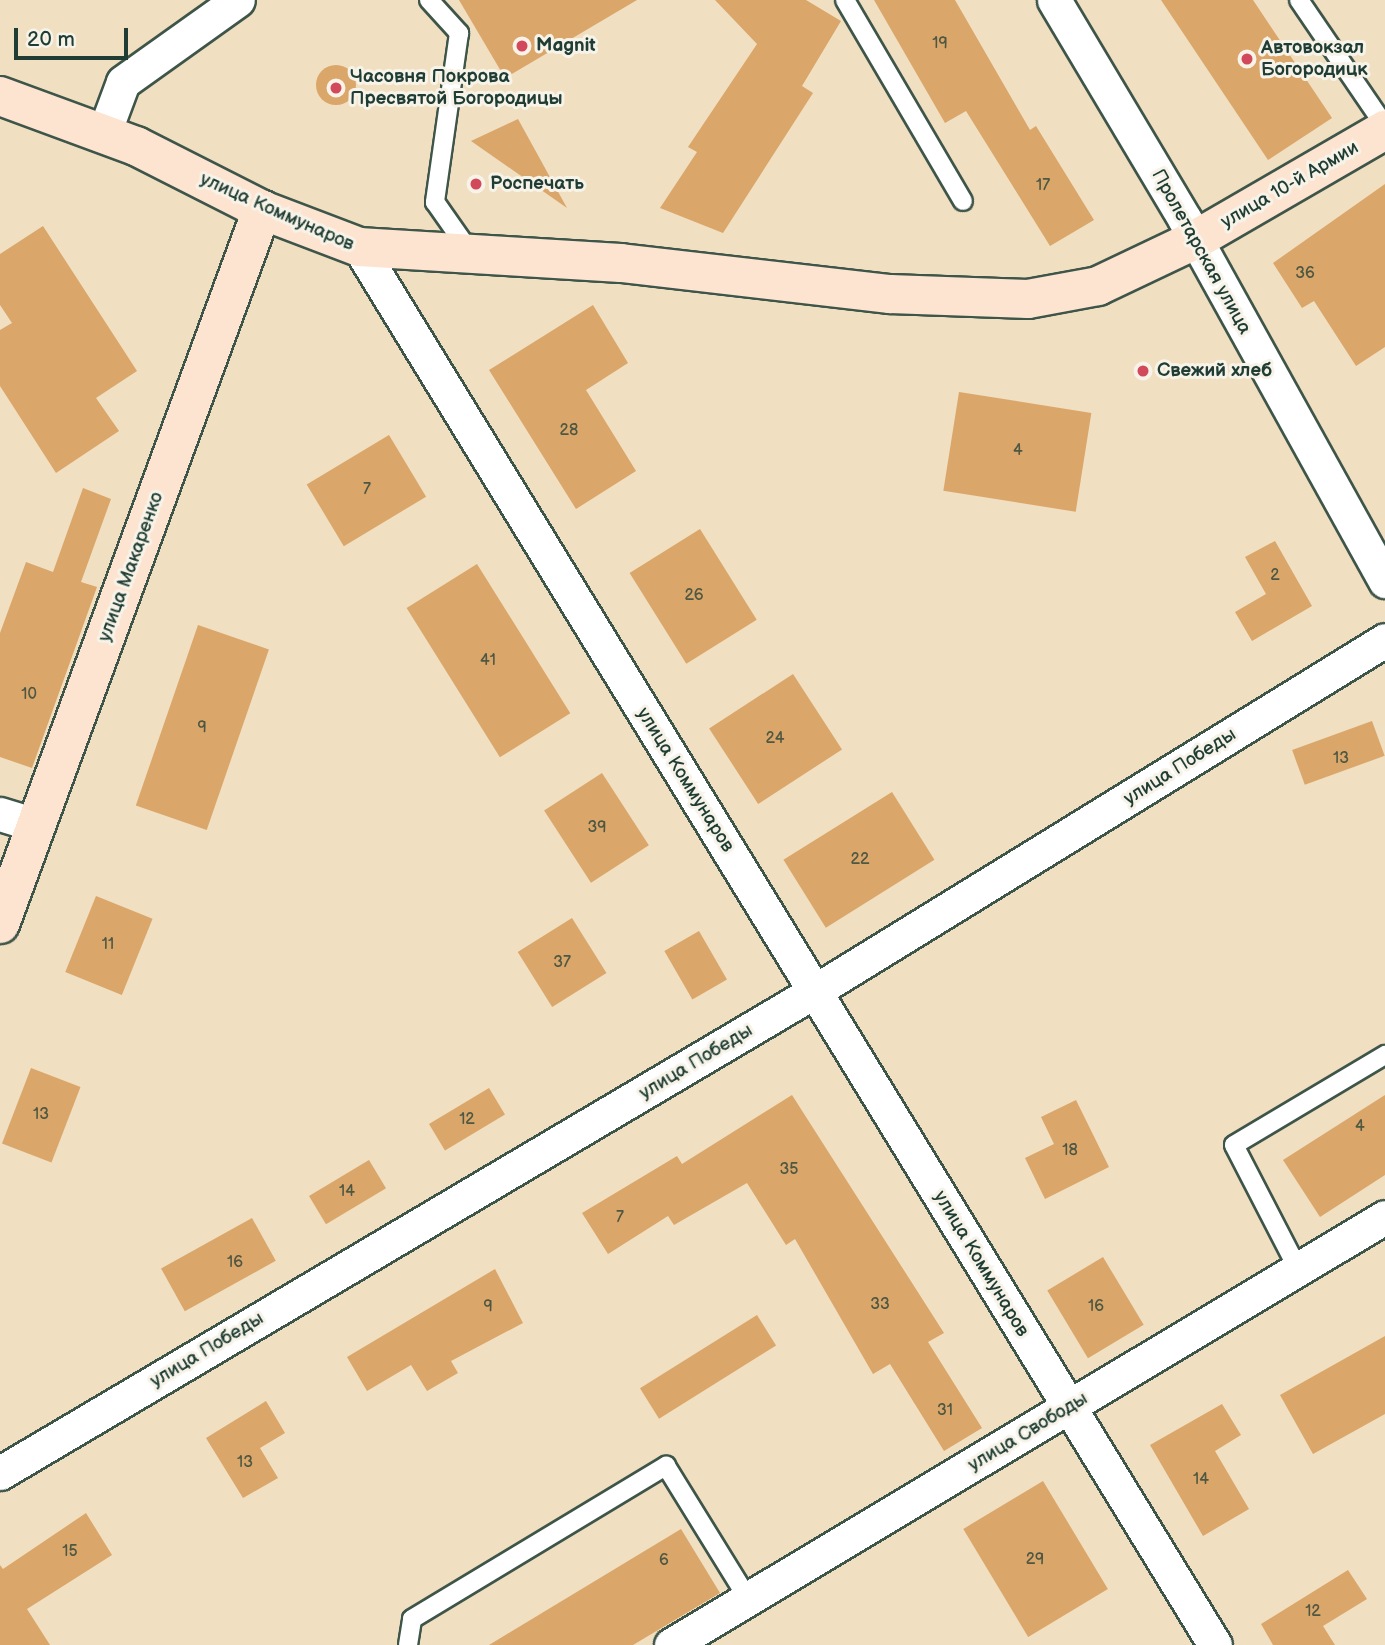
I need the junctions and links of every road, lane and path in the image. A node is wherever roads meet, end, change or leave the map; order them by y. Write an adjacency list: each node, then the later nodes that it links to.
1 (238, 0): 8 (street)
2 (429, 0): 13 (lane)
3 (845, 0): 9 (lane)
4 (1054, 0): 11 (street, Пролетарская улица)
5 (1299, 0): 7 (lane)
6 (0, 96): 8 (main road, улица Коммунаров)
7 (1385, 128): 11 (main road, улица 10-й Армии)
8 (104, 132): 10 (main road, улица Коммунаров)
9 (963, 201)
10 (262, 210): 12 (main road, улица Коммунаров); 17 (main road, улица Макаренко)
11 (1195, 240): 13 (main road, улица 10-й Армии); 14 (street, Пролетарская улица)
12 (359, 247): 13 (main road, улица 10-й Армии); 19 (street, улица Коммунаров)
13 (470, 253)
14 (1385, 581)
15 (1385, 640): 19 (street, улица Победы)
16 (0, 814): 17 (street)
17 (36, 825): 18 (main road, улица Макаренко)
18 (0, 924)
19 (815, 991): 23 (street, улица Коммунаров); 24 (street, улица Победы)
20 (1385, 1055): 22 (lane)
21 (1385, 1217): 22 (street, улица Свободы)
22 (1297, 1267): 23 (street, улица Свободы)
23 (1068, 1408): 25 (street, улица Свободы); 28 (street, улица Коммунаров)
24 (0, 1473)
25 (748, 1599): 26 (lane); 27 (street, улица Свободы)
26 (408, 1645)
27 (671, 1645)
28 (1215, 1645)

